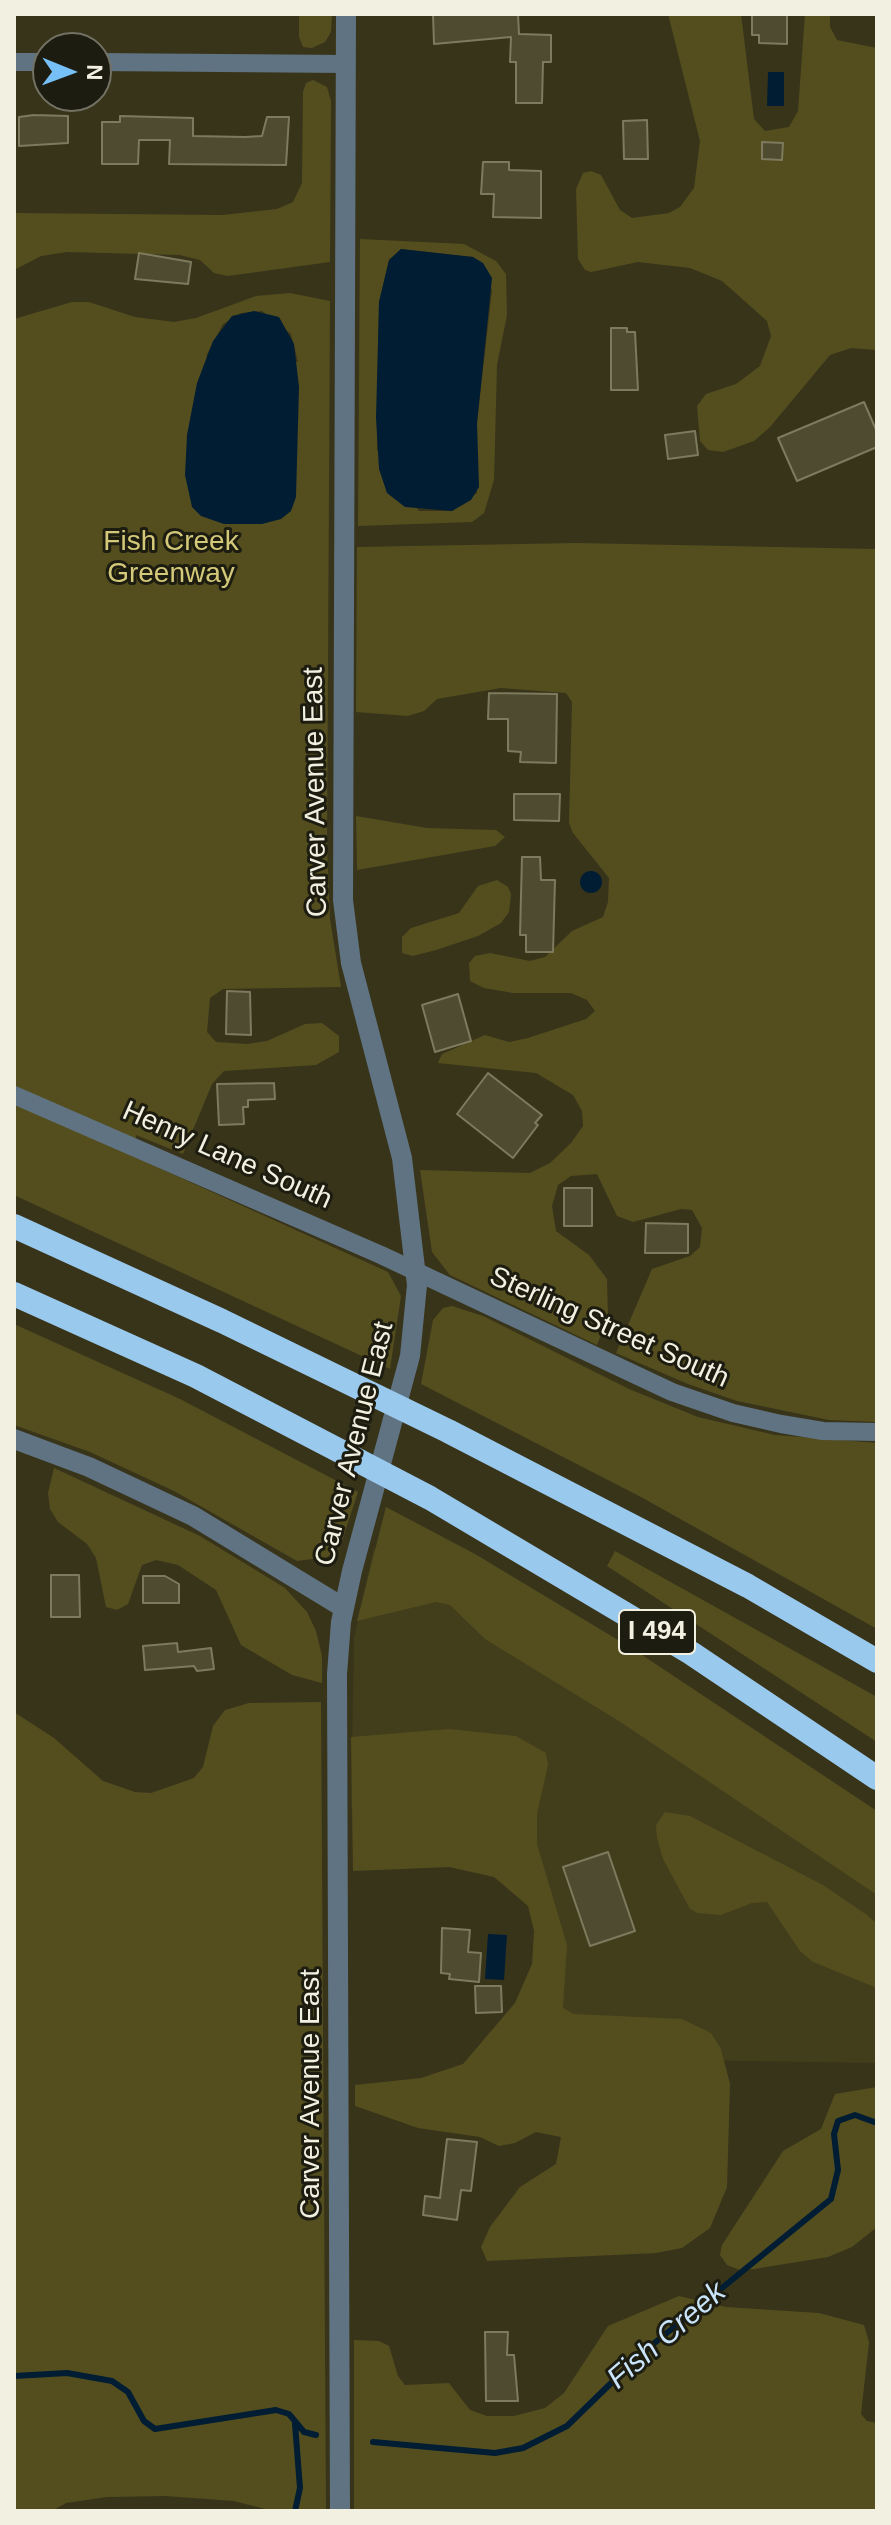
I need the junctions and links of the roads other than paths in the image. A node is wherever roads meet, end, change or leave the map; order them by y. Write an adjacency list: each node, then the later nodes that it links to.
1 (346, 14): 3 (street, Carver Avenue East)
2 (112, 62): 3 (street)
3 (346, 64): 6 (street, Carver Avenue East)
4 (14, 1095): 6 (street, Henry Lane South)
5 (14, 1226): 11 (highway)
6 (417, 1272): 8 (street, Sterling Street South); 10 (street, Carver Avenue East)
7 (14, 1294): 12 (highway, I 494)
8 (877, 1432)
9 (14, 1439): 10 (street)
10 (344, 1608): 13 (street, Carver Avenue East)
11 (877, 1661)
12 (877, 1778)
13 (340, 2511)

